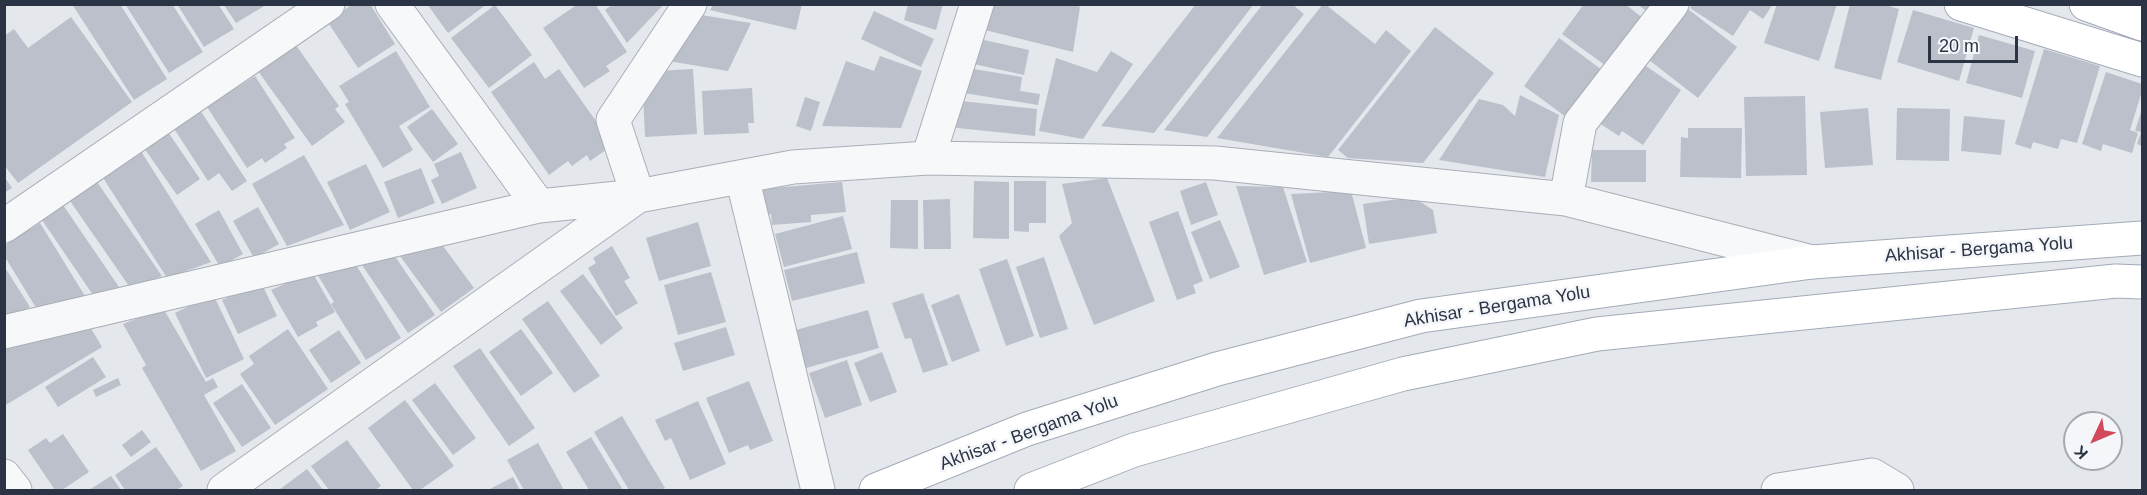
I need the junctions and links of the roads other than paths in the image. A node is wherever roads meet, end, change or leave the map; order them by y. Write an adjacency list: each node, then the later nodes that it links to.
1 (328, 4): 15 (street)
2 (392, 4): 14 (street)
3 (690, 4): 12 (street)
4 (977, 4): 10 (street)
5 (1672, 4): 13 (street)
6 (1961, 4): 9 (main road)
7 (2086, 4): 8 (main road)
8 (2142, 24)
9 (2142, 60)
10 (927, 158): 11 (street); 13 (street)
11 (742, 177): 12 (street); 23 (street)
12 (638, 196): 14 (street); 22 (street)
13 (1566, 199): 17 (street)
14 (539, 206): 19 (street)
15 (4, 226)
16 (2142, 238): 17 (main road, Akhisar - Bergama Yolu)
17 (1812, 262): 24 (main road, Akhisar - Bergama Yolu)
18 (2134, 280): 25 (main road)
19 (4, 332)
20 (4, 476): 21 (street)
21 (15, 490)
22 (224, 490)
23 (818, 490)
24 (876, 490)
25 (1031, 490)
26 (1778, 490): 27 (street)
27 (1898, 490)

